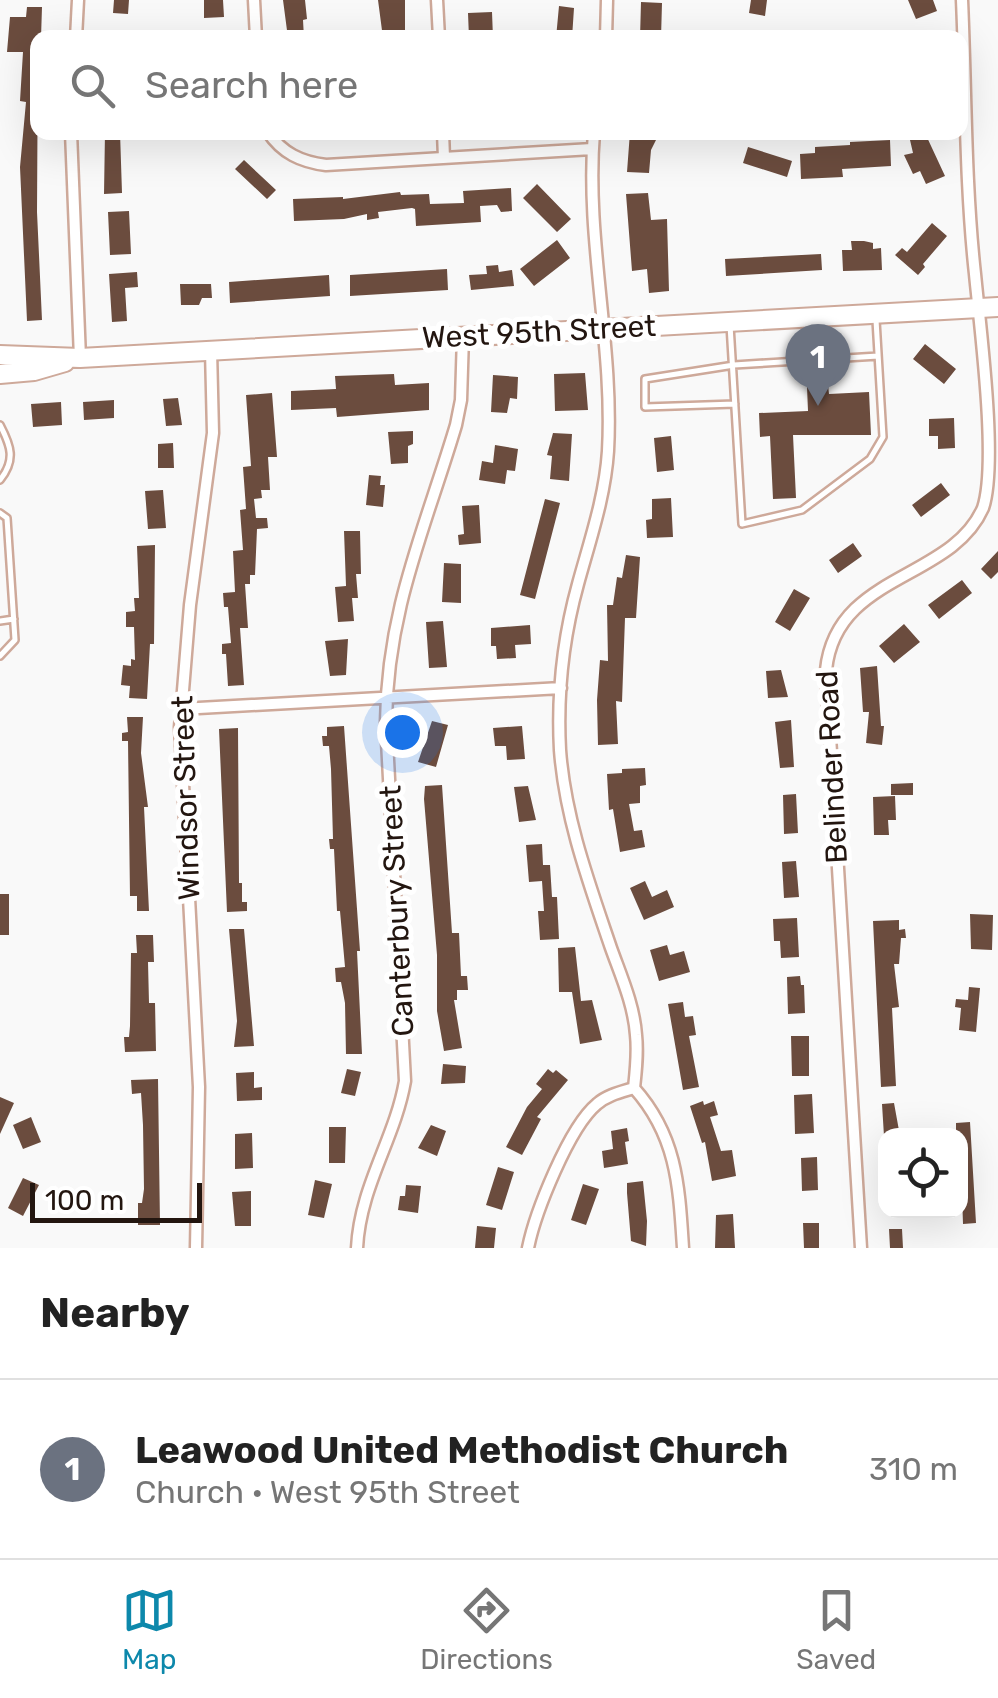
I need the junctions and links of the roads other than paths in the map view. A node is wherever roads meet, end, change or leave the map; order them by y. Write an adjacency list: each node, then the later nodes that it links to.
1 (78, 0): 6 (street)
2 (254, 0): 7 (street)
3 (437, 0): 8 (street)
4 (607, 0): 9 (street)
5 (962, 0): 10 (street, Belinder Road)
6 (76, 30)
7 (256, 30)
8 (439, 30)
9 (606, 30)
10 (963, 30)
11 (71, 140): 26 (street)
12 (274, 140): 17 (street)
13 (443, 140): 17 (street)
14 (593, 140): 16 (street)
15 (966, 140): 18 (street, Belinder Road)
16 (592, 149): 17 (street); 21 (street)
17 (444, 158)
18 (989, 308): 19 (main road, West 95th Street); 44 (street, Belinder Road)
19 (875, 314): 20 (main road, West 95th Street); 25 (lane)
20 (730, 322): 21 (main road, West 95th Street); 27 (lane)
21 (601, 328): 22 (main road, West 95th Street); 36 (street)
22 (463, 336): 23 (main road, West 95th Street); 37 (street, Canterbury Street)
23 (211, 350): 26 (main road, West 95th Street); 38 (street, Windsor Street)
24 (0, 354): 26 (main road, West 95th Street)
25 (878, 356): 27 (lane); 29 (lane)
26 (80, 358): 28 (main road, West 95th Street)
27 (734, 365): 29 (lane); 29 (lane)
28 (0, 374)
29 (736, 404)
30 (0, 424): 31 (lane)
31 (0, 480)
32 (0, 512): 33 (lane)
33 (14, 619): 34 (lane); 35 (lane)
34 (0, 620)
35 (0, 656)
36 (561, 688): 37 (street); 39 (street)
37 (386, 698): 38 (street); 41 (street, Canterbury Street)
38 (180, 710): 40 (street, Windsor Street)
39 (634, 1088): 42 (street); 43 (street)
40 (196, 1248)
41 (357, 1248)
42 (528, 1248)
43 (683, 1248)
44 (861, 1248)

